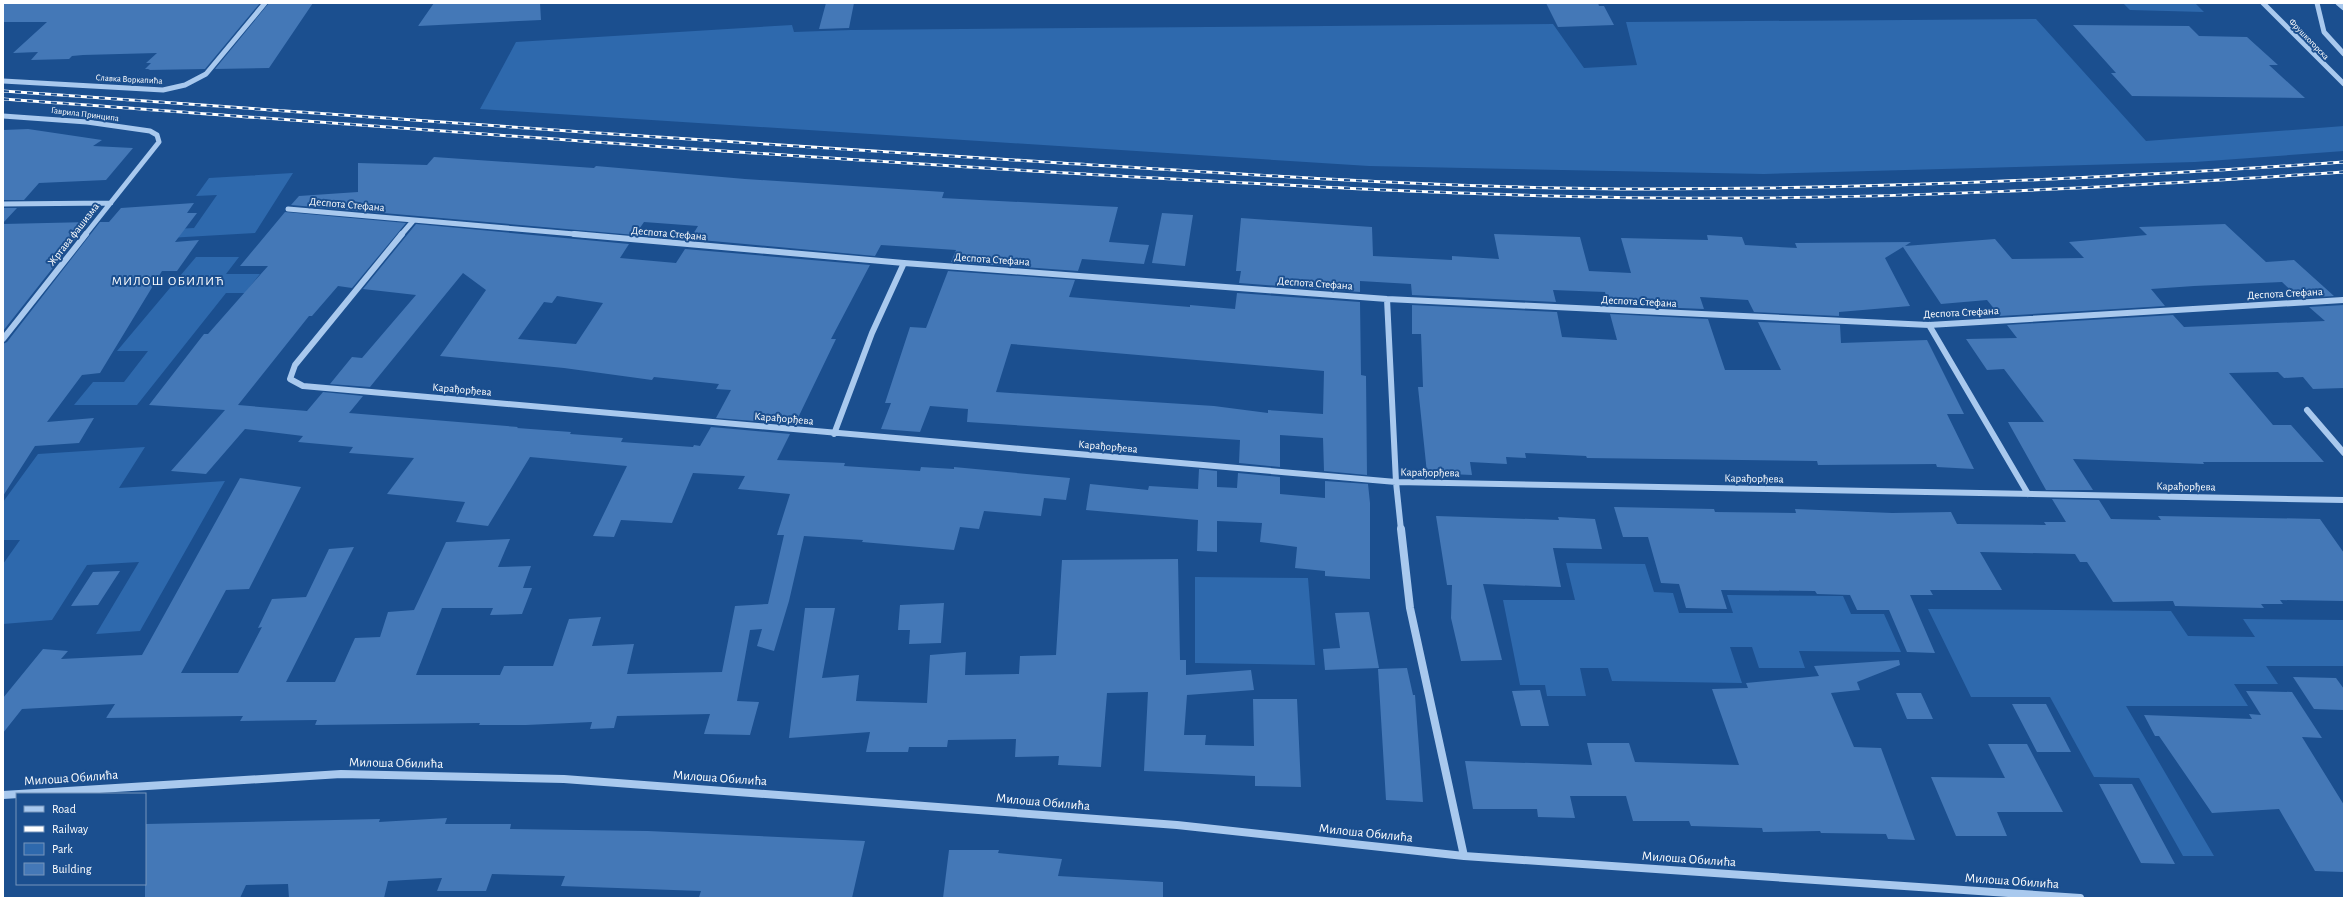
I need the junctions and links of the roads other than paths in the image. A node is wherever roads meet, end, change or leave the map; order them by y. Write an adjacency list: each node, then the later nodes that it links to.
1 (265, 3): 7 (street, Славка Воркапића)
2 (2264, 3): 8 (street, Фрушкогорска)
3 (2317, 3): 6 (street)
4 (2338, 3): 5 (street)
5 (2344, 8)
6 (2344, 54)
7 (3, 81)
8 (2344, 84)
9 (3, 116): 10 (street, Гаврила Принципа)
10 (159, 142): 11 (street, Жртава фашизма)
11 (111, 203): 12 (street); 19 (street, Жртава фашизма)
12 (3, 204)
13 (288, 209): 14 (street, Деспота Стефана)
14 (413, 221): 15 (street, Деспота Стефана); 21 (street, Карађорђева)
15 (904, 263): 16 (street, Деспота Стефана); 21 (street)
16 (1387, 299): 18 (street, Деспота Стефана); 23 (street)
17 (2343, 300): 18 (street, Деспота Стефана)
18 (1929, 325): 24 (street)
19 (3, 339)
20 (2307, 410): 22 (street)
21 (834, 434): 23 (street, Карађорђева)
22 (2344, 453)
23 (1396, 482): 24 (street, Карађорђева); 29 (street)
24 (2028, 494): 25 (street, Карађорђева)
25 (2344, 500)
26 (35, 793): 29 (street, Милоша Обилића)
27 (16, 794): 28 (street, Милоша Обилића)
28 (3, 795)
29 (1464, 856): 30 (street, Милоша Обилића)
30 (2080, 898)

